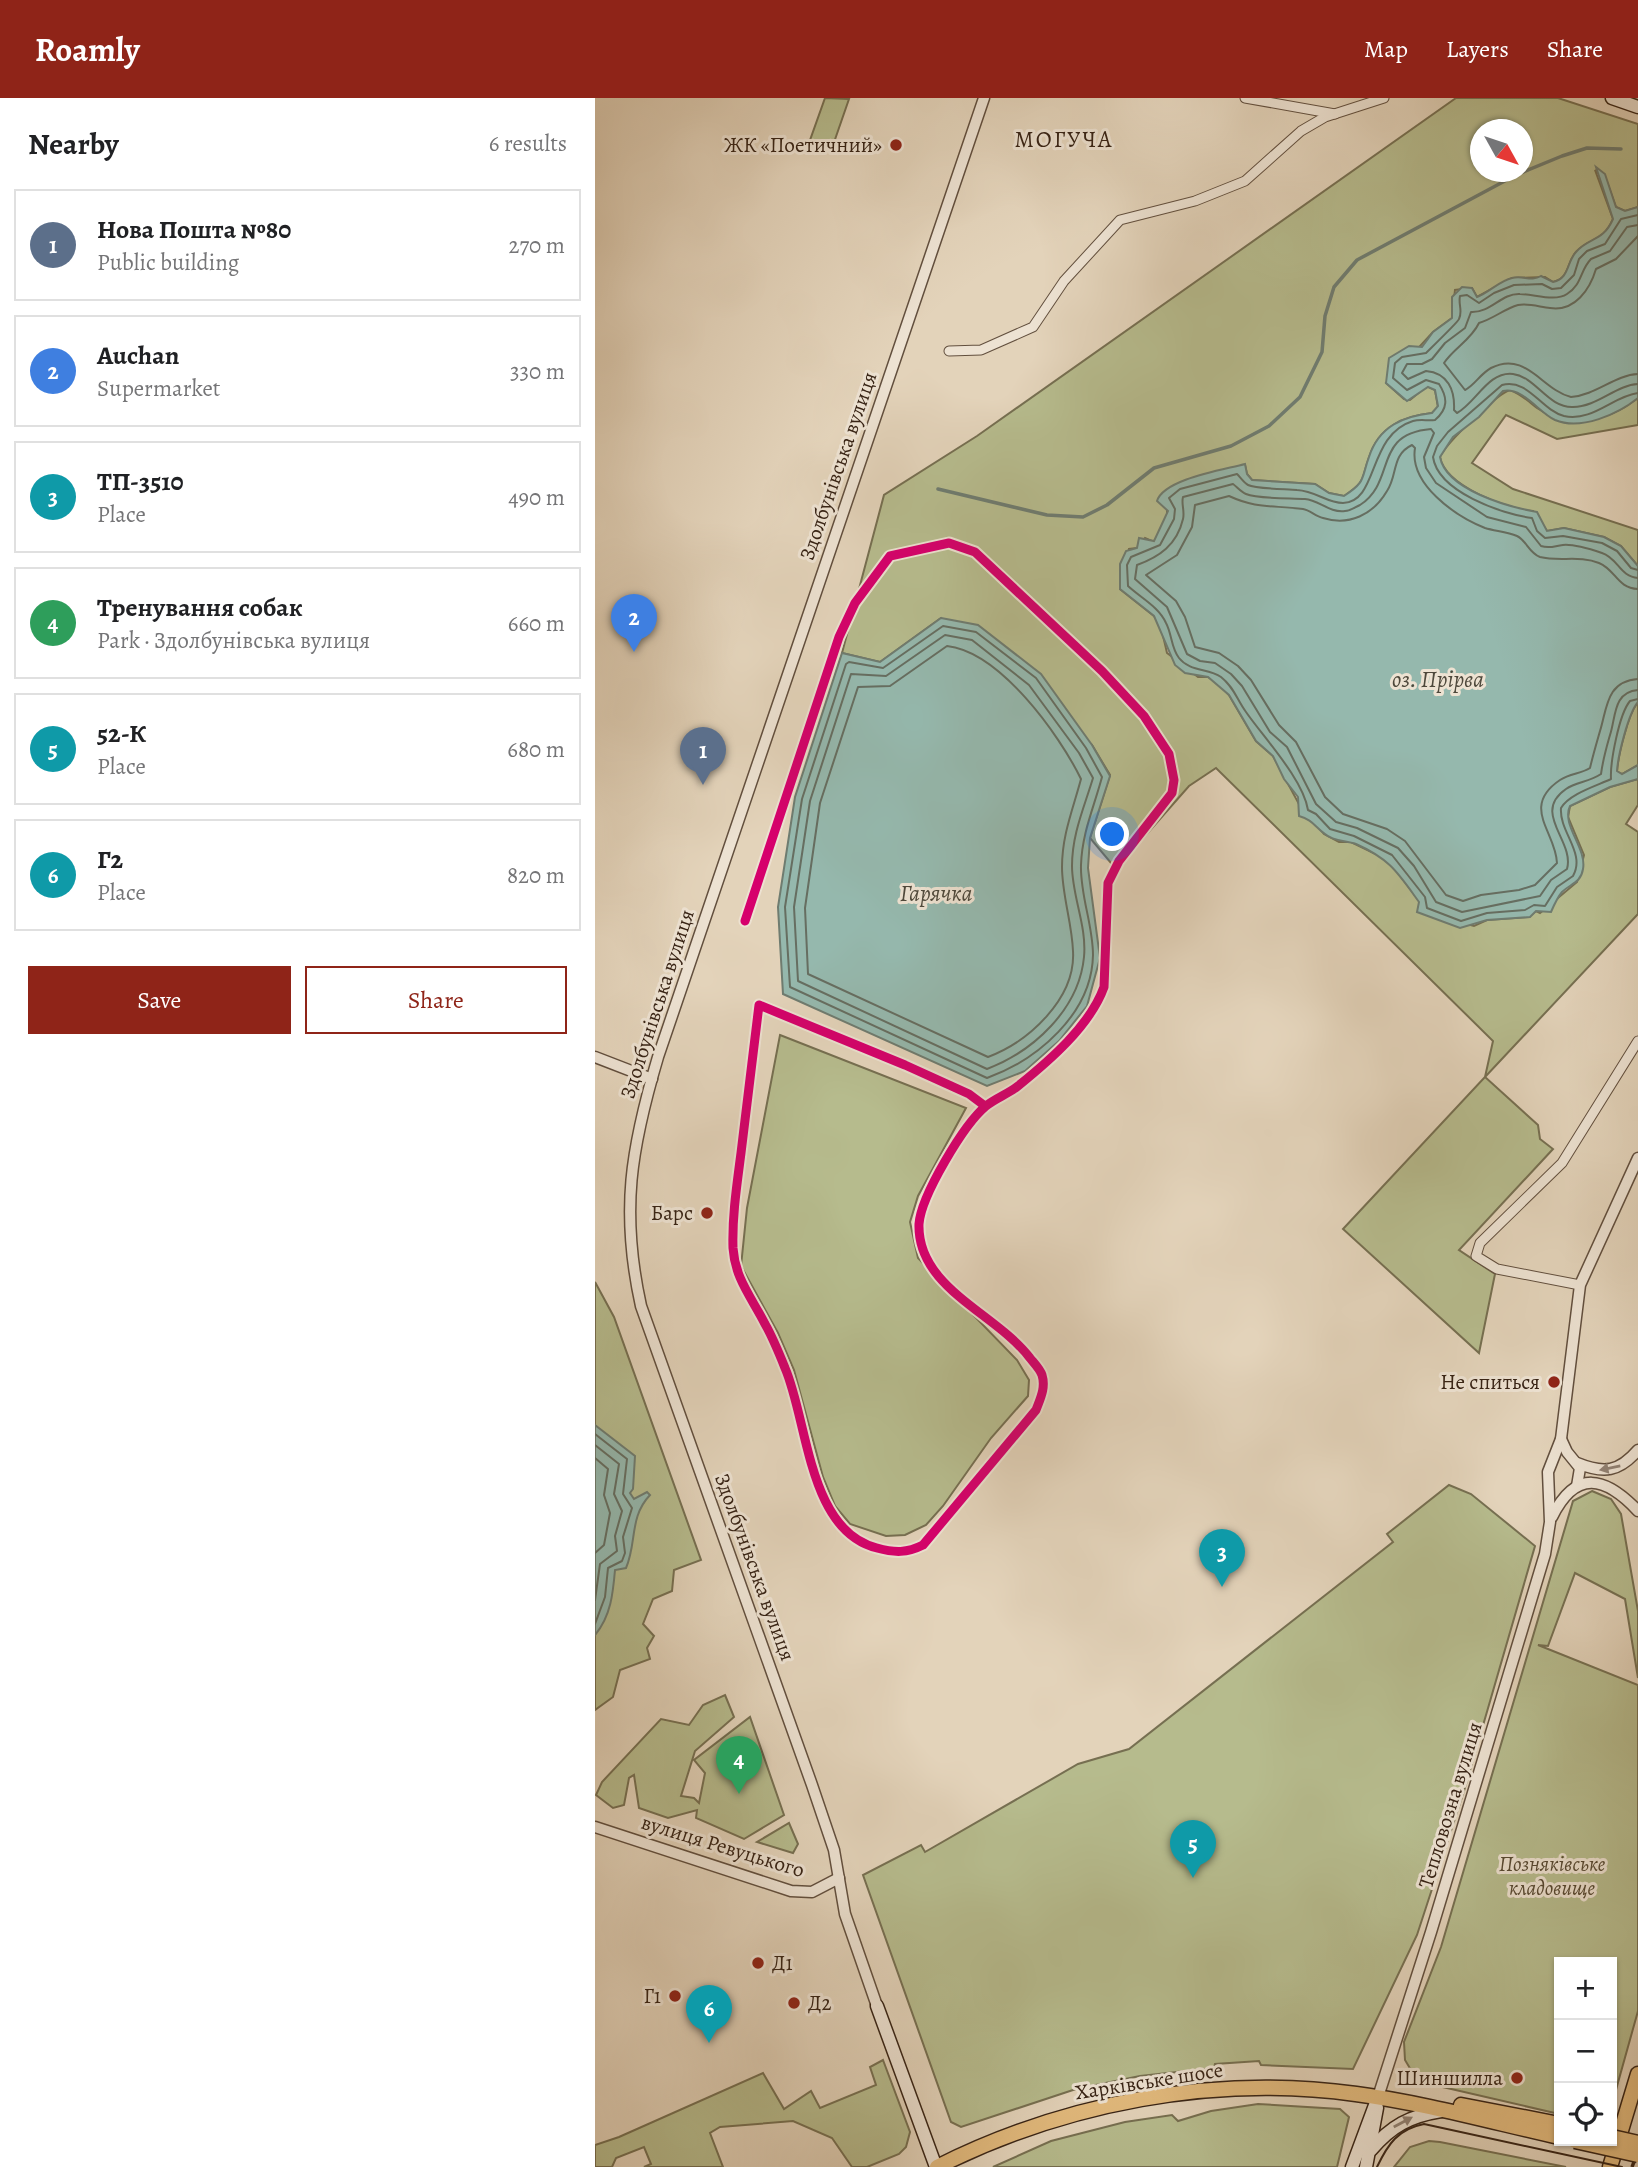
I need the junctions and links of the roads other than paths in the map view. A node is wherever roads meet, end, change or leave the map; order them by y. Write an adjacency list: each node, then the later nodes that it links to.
1 (984, 98): 11 (street, Здолбунівська вулиця)
2 (1245, 98): 6 (street)
3 (1384, 98): 6 (street)
4 (1612, 98): 5 (main road)
5 (1638, 107)
6 (1335, 114): 7 (street)
7 (949, 351)
8 (745, 921): 12 (street)
9 (1638, 1041): 14 (street)
10 (595, 1056): 11 (street)
11 (652, 1079): 24 (street, Здолбунівська вулиця)
12 (985, 1107): 12 (street)
13 (1638, 1158): 14 (street)
14 (1580, 1285): 15 (street)
15 (1561, 1440): 17 (street); 18 (street)
16 (1638, 1450): 17 (street, one-way to 17)
17 (1575, 1461): 18 (street); 20 (street)
18 (1550, 1467): 19 (street)
19 (1550, 1482): 20 (street); 22 (street, Тепловозна вулиця)
20 (1576, 1487): 21 (street); 22 (street, Тепловозна вулиця)
21 (1638, 1511)
22 (1550, 1522): 27 (street, Тепловозна вулиця)
23 (595, 1827): 24 (street, вулиця Ревуцького)
24 (839, 1878): 25 (street, Здолбунівська вулиця)
25 (877, 2006): 36 (main road, Здолбунівська вулиця)
26 (1638, 2074): 39 (main road)
27 (1378, 2097): 28 (main road, Харківське шосе); 29 (main road, Харківське шосе); 34 (main road); 36 (main road, Харківське шосе); 37 (main road)
28 (1444, 2111): 30 (main road, Харківське шосе); 34 (main road, one-way to 28)
29 (1554, 2123)
30 (1554, 2136)
31 (1617, 2138): 32 (main road, bridge)
32 (1638, 2143)
33 (1598, 2146): 35 (main road, bridge)
34 (1371, 2150): 38 (main road)
35 (1638, 2155)
36 (937, 2167)
37 (1352, 2167)
38 (1366, 2167)
39 (1610, 2167)

